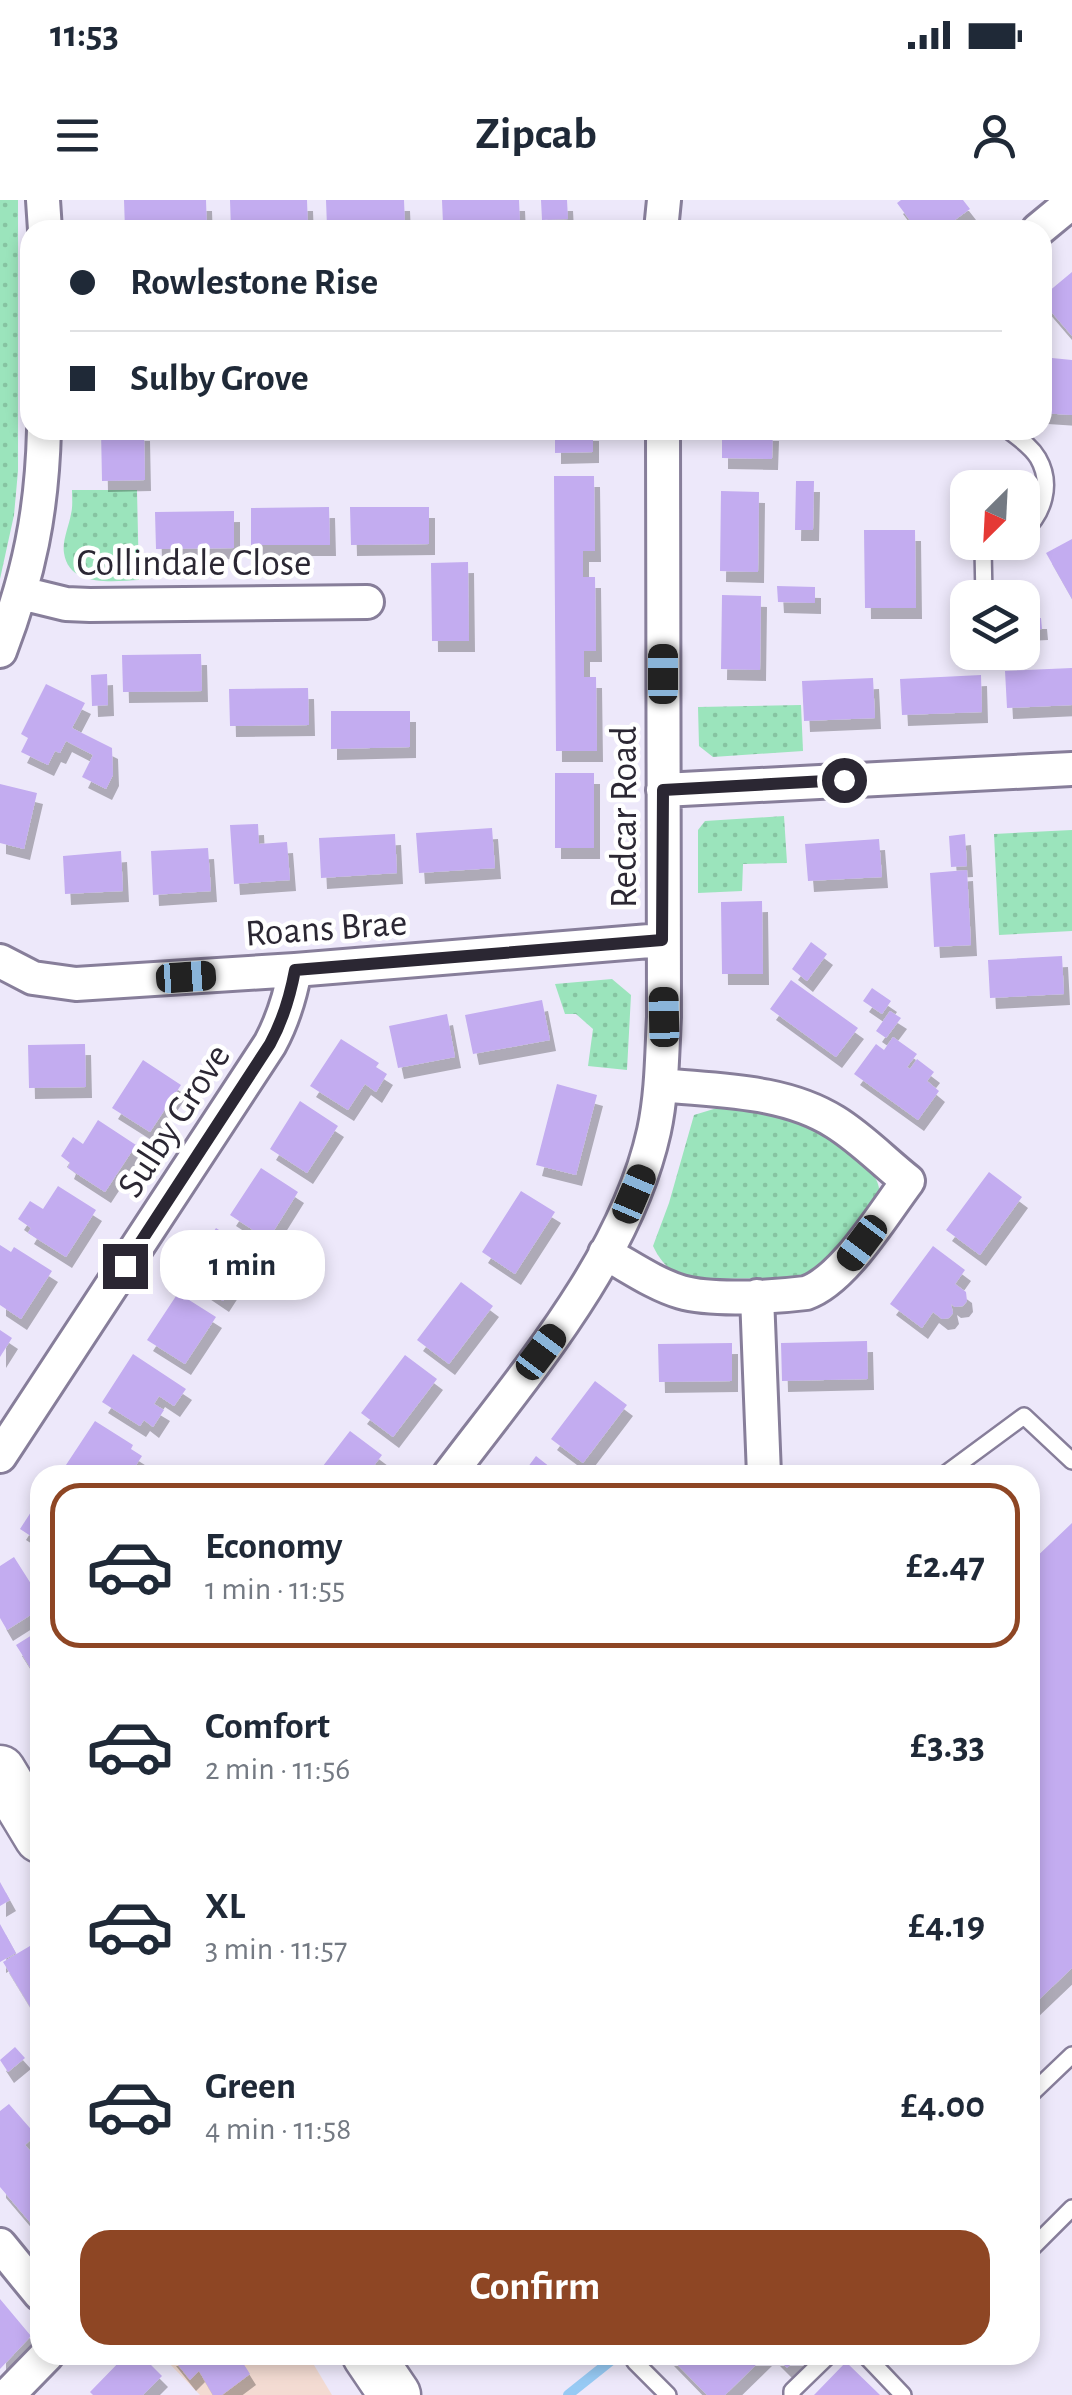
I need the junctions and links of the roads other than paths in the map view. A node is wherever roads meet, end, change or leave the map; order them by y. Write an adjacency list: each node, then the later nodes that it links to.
1 (1072, 202): 2 (street)
2 (1050, 220)
3 (43, 440): 7 (street)
4 (663, 440): 11 (street, Redcar Road)
5 (1021, 440): 6 (lane)
6 (1040, 511)
7 (21, 592): 8 (street, Collindale Close); 9 (street)
8 (367, 602)
9 (0, 651)
10 (1072, 769): 11 (street)
11 (663, 790): 12 (street, Redcar Road)
12 (662, 940): 14 (street, Roans Brae); 15 (street, Redcar Road)
13 (0, 961): 14 (street, Roans Brae)
14 (295, 970): 18 (street, Sulby Grove)
15 (661, 1085): 16 (street, Redcar Road); 17 (street)
16 (604, 1253): 17 (street); 20 (street, Redcar Road)
17 (757, 1296): 21 (street)
18 (0, 1456)
19 (1072, 1461): 22 (lane)
20 (457, 1465)
21 (764, 1465)
22 (958, 1465)
23 (0, 1771): 24 (main road)
24 (30, 1814)
25 (1072, 2055): 26 (lane)
26 (1040, 2085)
27 (1072, 2208): 28 (lane)
28 (1040, 2240)
29 (0, 2246): 30 (street)
30 (30, 2282)
31 (37, 2365): 36 (street)
32 (375, 2365): 37 (main road)
33 (637, 2365): 38 (lane)
34 (819, 2365): 39 (lane)
35 (874, 2365): 40 (lane)
36 (8, 2395)
37 (395, 2395)
38 (668, 2395)
39 (792, 2395)
40 (903, 2395)

